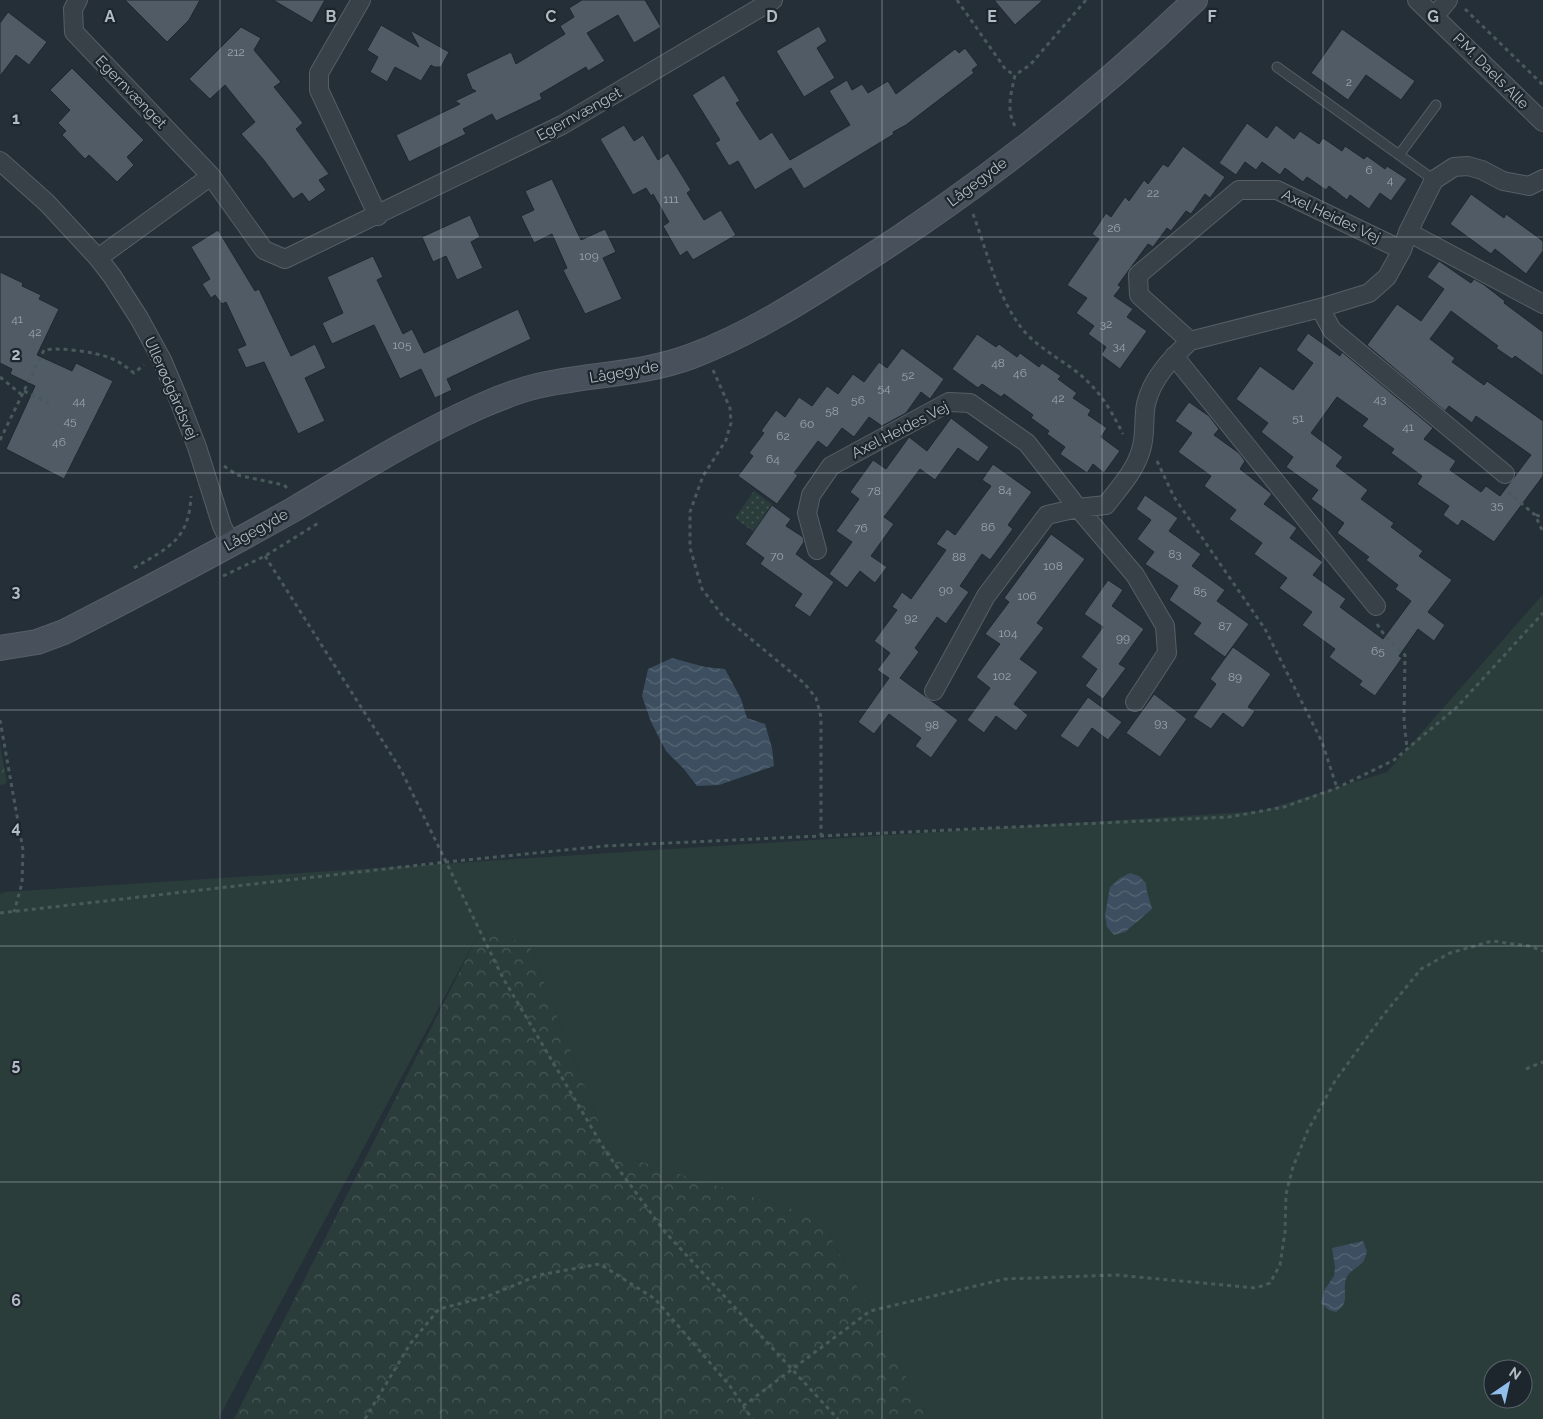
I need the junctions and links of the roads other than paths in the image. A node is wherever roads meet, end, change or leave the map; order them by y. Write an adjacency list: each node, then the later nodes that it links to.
1 (78, 0): 13 (street, Egernvænget)
2 (361, 0): 16 (street)
3 (773, 0): 16 (street, Egernvænget)
4 (1195, 0): 26 (street, Lågegyde)
5 (1417, 0): 7 (street, P.M. Daels Alle)
6 (1448, 0): 7 (street)
7 (1435, 16): 10 (street, P.M. Daels Alle)
8 (1277, 68): 11 (lane)
9 (1436, 104): 11 (lane)
10 (1543, 122)
11 (1399, 155): 15 (lane)
12 (0, 161): 19 (street, Ullerødgårdsvej)
13 (211, 176): 16 (street, Egernvænget); 19 (street)
14 (1543, 179): 15 (street)
15 (1434, 180): 17 (street)
16 (378, 216)
17 (1408, 232): 18 (street); 20 (street)
18 (1402, 250): 21 (street); 22 (street, Axel Heides Vej)
19 (98, 258): 26 (street, Ullerødgårdsvej)
20 (1543, 304)
21 (1320, 308): 22 (street); 24 (street)
22 (1190, 342): 23 (street)
23 (1174, 356): 25 (street); 28 (street)
24 (1505, 474)
25 (1078, 508): 27 (street, Axel Heides Vej); 30 (street); 31 (street, Axel Heides Vej)
26 (231, 544): 29 (street, Lågegyde)
27 (817, 550)
28 (1376, 606)
29 (0, 648)
30 (934, 691)
31 (1135, 702)

